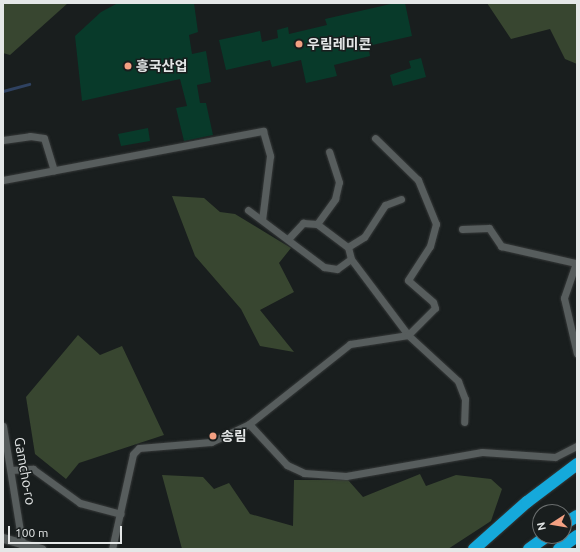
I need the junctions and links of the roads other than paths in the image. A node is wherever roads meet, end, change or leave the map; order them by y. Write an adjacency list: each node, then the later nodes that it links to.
1 (375, 138): 15 (street)
2 (3, 140): 4 (street)
3 (329, 152): 9 (street)
4 (54, 171): 5 (street); 8 (street)
5 (3, 180)
6 (401, 199): 12 (street)
7 (248, 210): 8 (street)
8 (262, 220): 11 (street)
9 (317, 224): 11 (street); 12 (street)
10 (462, 229): 14 (street)
11 (289, 238): 13 (street)
12 (348, 247): 13 (street)
13 (351, 259): 15 (street)
14 (576, 264): 16 (street)
15 (408, 335): 17 (street); 18 (street)
16 (577, 354)
17 (464, 422)
18 (249, 424): 20 (street); 23 (street)
19 (3, 426): 22 (street, Gamcho-ro)
20 (577, 446)
21 (577, 464): 29 (highway)
22 (11, 470): 23 (street); 26 (street, Gamcho-ro)
23 (121, 514): 28 (street)
24 (577, 536): 30 (highway)
25 (3, 538): 26 (main road)
26 (24, 547): 27 (main road)
27 (41, 549)
28 (112, 549)
29 (474, 549)
30 (559, 549)

